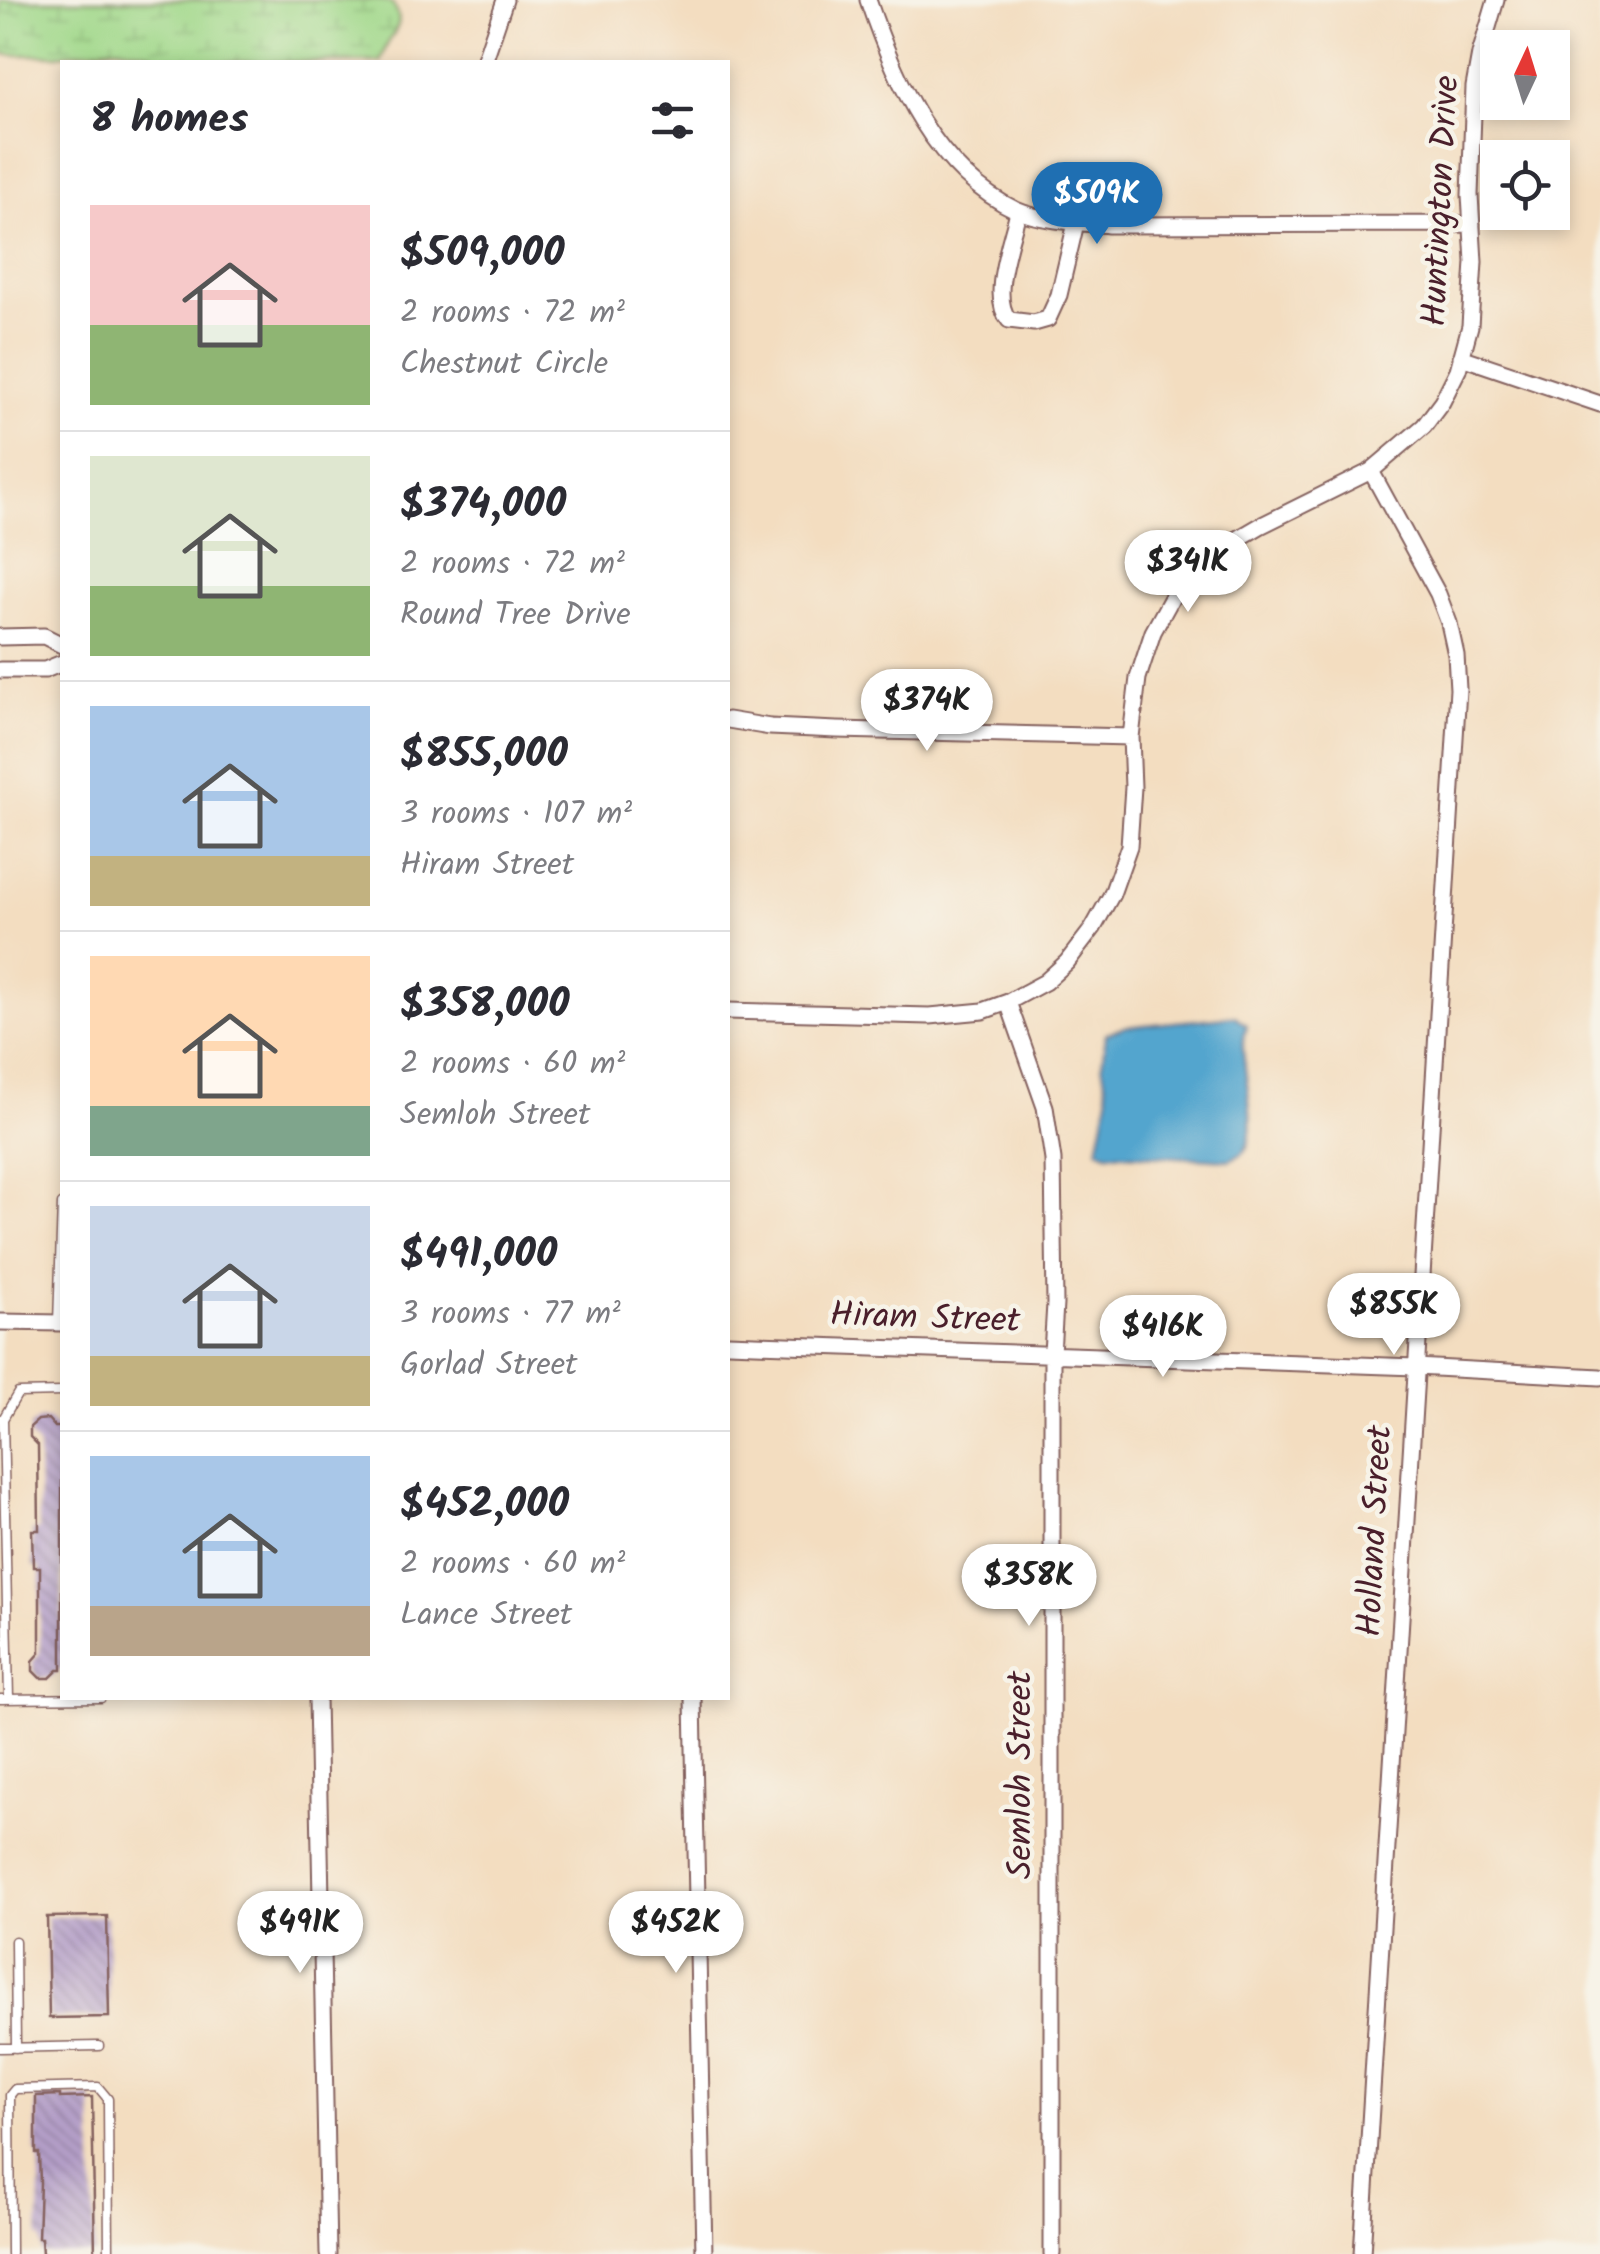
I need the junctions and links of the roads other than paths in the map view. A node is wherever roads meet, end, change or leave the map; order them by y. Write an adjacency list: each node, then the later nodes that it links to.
1 (505, 0): 4 (street)
2 (868, 0): 5 (street)
3 (1496, 0): 7 (street, Huntington Drive)
4 (485, 60)
5 (1018, 211): 6 (street); 6 (street)
6 (1076, 223): 7 (street)
7 (1472, 224): 8 (street, Huntington Drive)
8 (1461, 357): 9 (street); 10 (street, Huntington Drive)
9 (1600, 404)
10 (1372, 471): 16 (street, Huntington Drive); 23 (street, Holland Street)
11 (0, 636): 12 (street)
12 (60, 644)
13 (60, 663): 14 (street)
14 (0, 670)
15 (730, 720): 16 (street)
16 (1131, 737): 17 (street, Huntington Drive)
17 (1008, 1002): 18 (street, Huntington Drive); 22 (street, Semloh Street)
18 (730, 1011)
19 (0, 1322): 20 (street)
20 (60, 1323)
21 (730, 1343): 22 (street, Hiram Street)
22 (1052, 1353): 23 (street, Hiram Street); 39 (street, Semloh Street)
23 (1416, 1367): 24 (street, Hiram Street); 40 (street, Holland Street)
24 (1600, 1376)
25 (60, 1392): 26 (lane)
26 (1, 1419): 28 (lane)
27 (60, 1698): 28 (lane)
28 (4, 1699)
29 (318, 1700): 37 (street)
30 (693, 1700): 38 (street)
31 (15, 1941): 34 (lane)
32 (100, 2046): 34 (lane)
33 (0, 2048): 34 (lane)
34 (16, 2048)
35 (11, 2254): 36 (lane)
36 (109, 2254)
37 (328, 2254)
38 (704, 2254)
39 (1052, 2254)
40 (1362, 2254)

